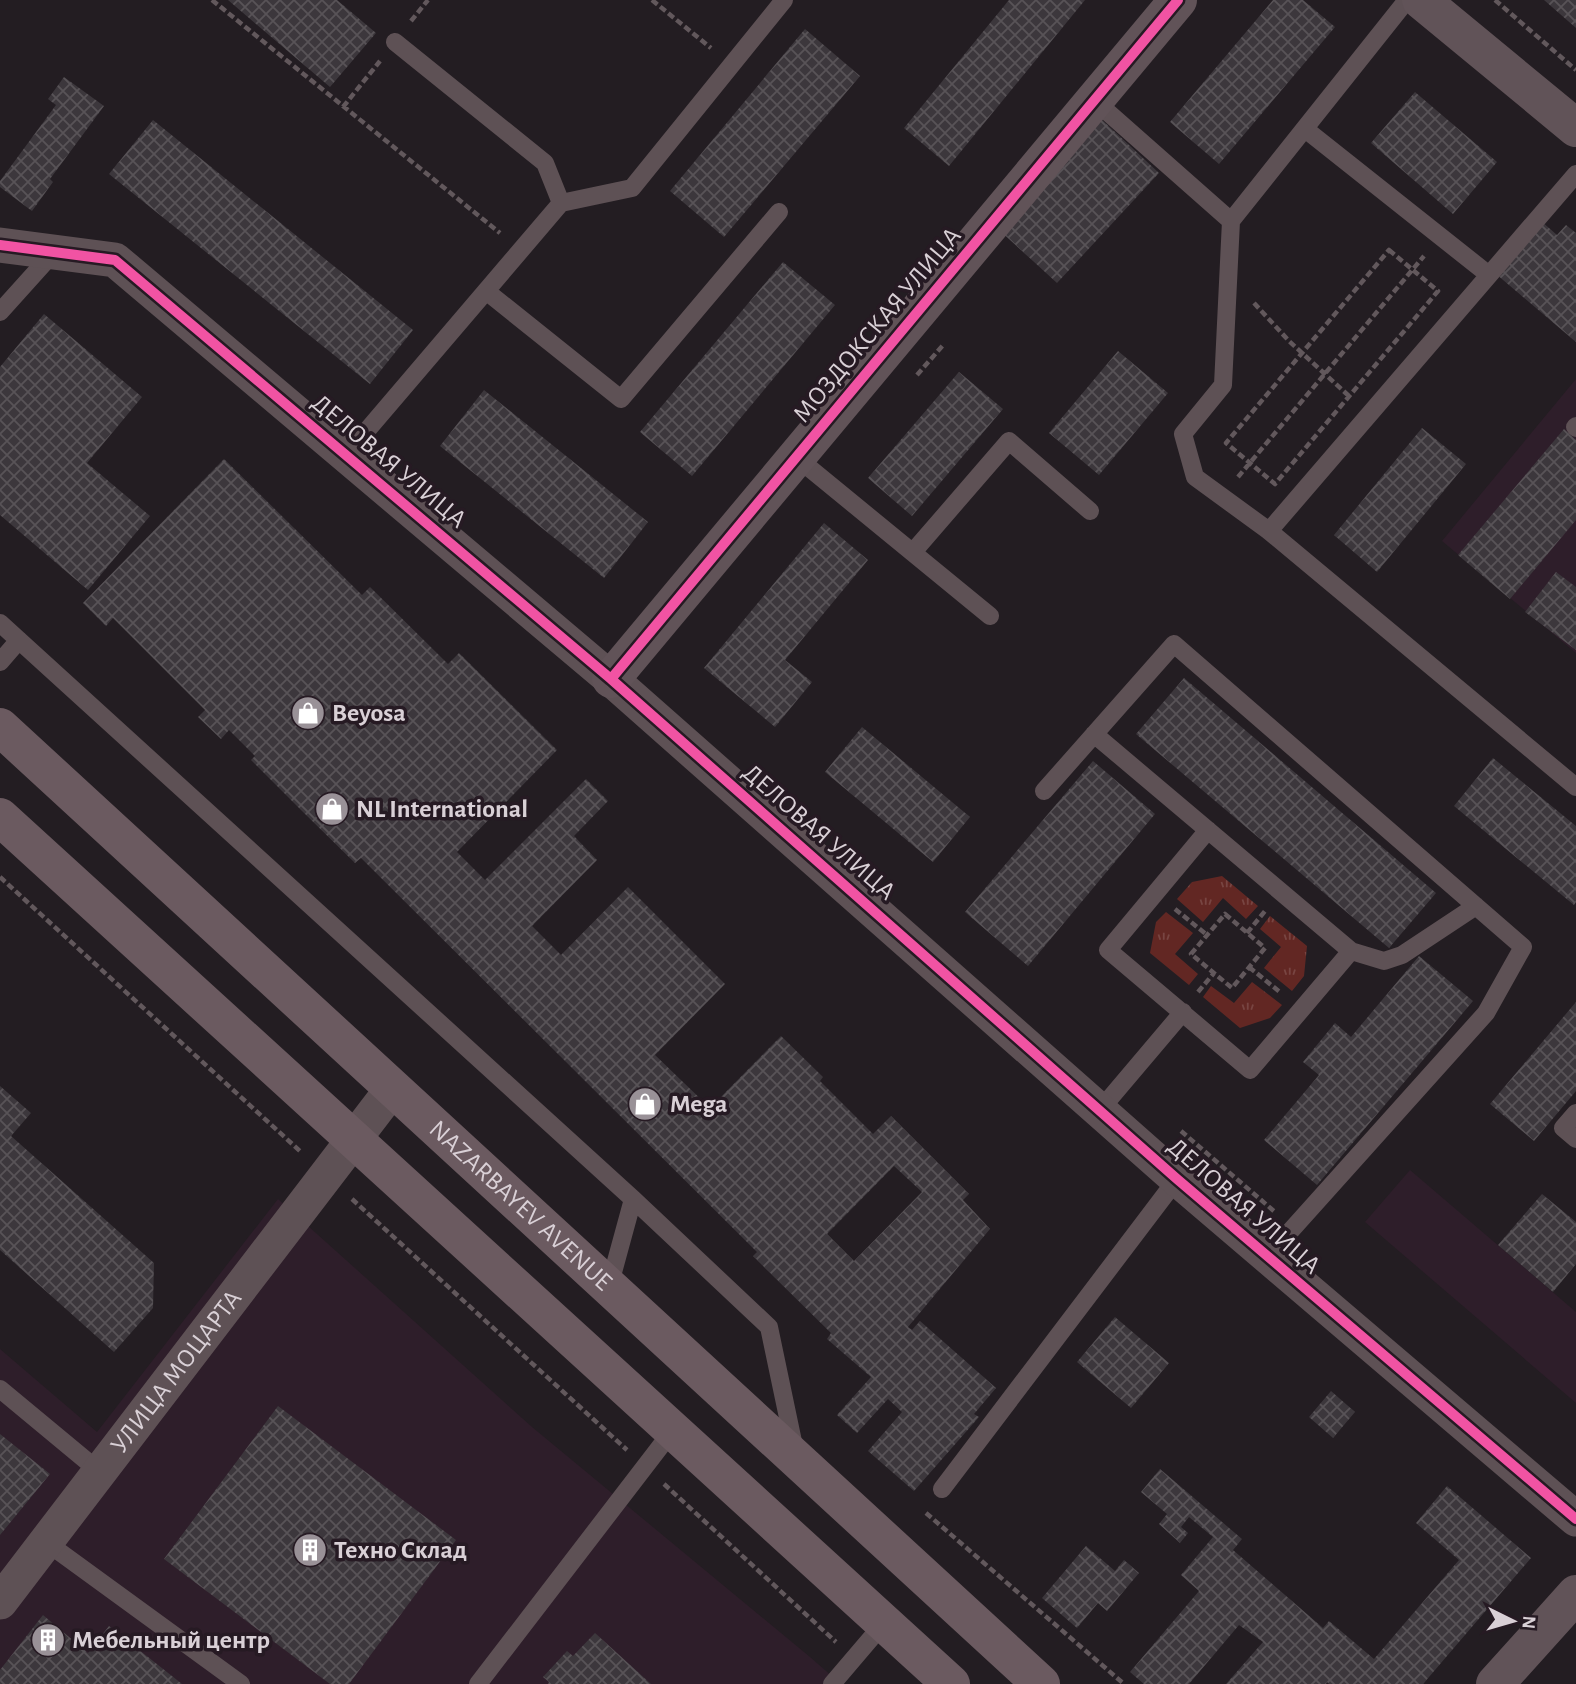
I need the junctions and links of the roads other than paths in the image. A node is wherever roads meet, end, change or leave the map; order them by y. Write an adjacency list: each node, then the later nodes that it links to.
1 (783, 0): 10 (lane)
2 (1178, 0): 6 (street, МОЗДОКСКАЯ УЛИЦА)
3 (1407, 0): 8 (lane)
4 (1421, 0): 7 (street)
5 (395, 42): 10 (lane)
6 (1094, 100): 12 (lane); 19 (street, МОЗДОКСКАЯ УЛИЦА)
7 (1576, 128)
8 (1305, 129): 12 (lane); 15 (lane)
9 (1576, 174): 15 (lane)
10 (561, 204): 16 (lane)
11 (779, 212): 16 (lane)
12 (1231, 221): 21 (lane)
13 (0, 244): 14 (street, ДЕЛОВАЯ УЛИЦА)
14 (54, 252): 17 (lane); 18 (street, ДЕЛОВАЯ УЛИЦА)
15 (1489, 275): 21 (lane)
16 (486, 291): 18 (lane)
17 (0, 312)
18 (346, 454): 27 (street, ДЕЛОВАЯ УЛИЦА)
19 (796, 457): 22 (lane); 27 (street, МОЗДОКСКАЯ УЛИЦА)
20 (1090, 512): 22 (lane)
21 (1269, 531): 30 (lane)
22 (913, 552): 23 (lane)
23 (990, 615)
24 (0, 623): 25 (lane)
25 (19, 640): 26 (lane); 43 (lane)
26 (0, 662)
27 (611, 679): 38 (street, ДЕЛОВАЯ УЛИЦА)
28 (0, 727): 37 (main road, NAZARBAYEV AVENUE)
29 (1094, 734): 31 (lane); 33 (lane); 34 (lane)
30 (1576, 787)
31 (1044, 791)
32 (0, 817): 41 (main road)
33 (1208, 830): 35 (lane); 36 (lane)
34 (1476, 906): 35 (lane); 44 (lane)
35 (1351, 951): 36 (lane)
36 (1183, 1013): 38 (lane)
37 (393, 1088): 41 (street, УЛИЦА МОЦАРТА); 45 (main road, NAZARBAYEV AVENUE)
38 (1100, 1110): 42 (street, ДЕЛОВАЯ УЛИЦА)
39 (1576, 1113): 40 (lane)
40 (1576, 1139)
41 (354, 1140): 47 (main road); 49 (street, УЛИЦА МОЦАРТА)
42 (1177, 1179): 44 (street, ДЕЛОВАЯ УЛИЦА); 50 (lane)
43 (633, 1199): 45 (lane); 48 (lane)
44 (1268, 1256): 51 (street, ДЕЛОВАЯ УЛИЦА)
45 (609, 1287): 48 (main road, NAZARBAYEV AVENUE)
46 (0, 1390): 49 (lane)
47 (673, 1430): 55 (main road); 57 (lane)
48 (796, 1459): 60 (main road, NAZARBAYEV AVENUE)
49 (100, 1472): 52 (street, УЛИЦА МОЦАРТА)
50 (942, 1489)
51 (1576, 1519)
52 (46, 1542): 54 (street, УЛИЦА МОЦАРТА); 56 (lane)
53 (1576, 1594): 61 (street)
54 (2, 1596)
55 (884, 1623): 58 (lane); 59 (main road)
56 (241, 1684)
57 (478, 1684)
58 (832, 1684)
59 (951, 1684)
60 (1041, 1684)
61 (1495, 1684)

